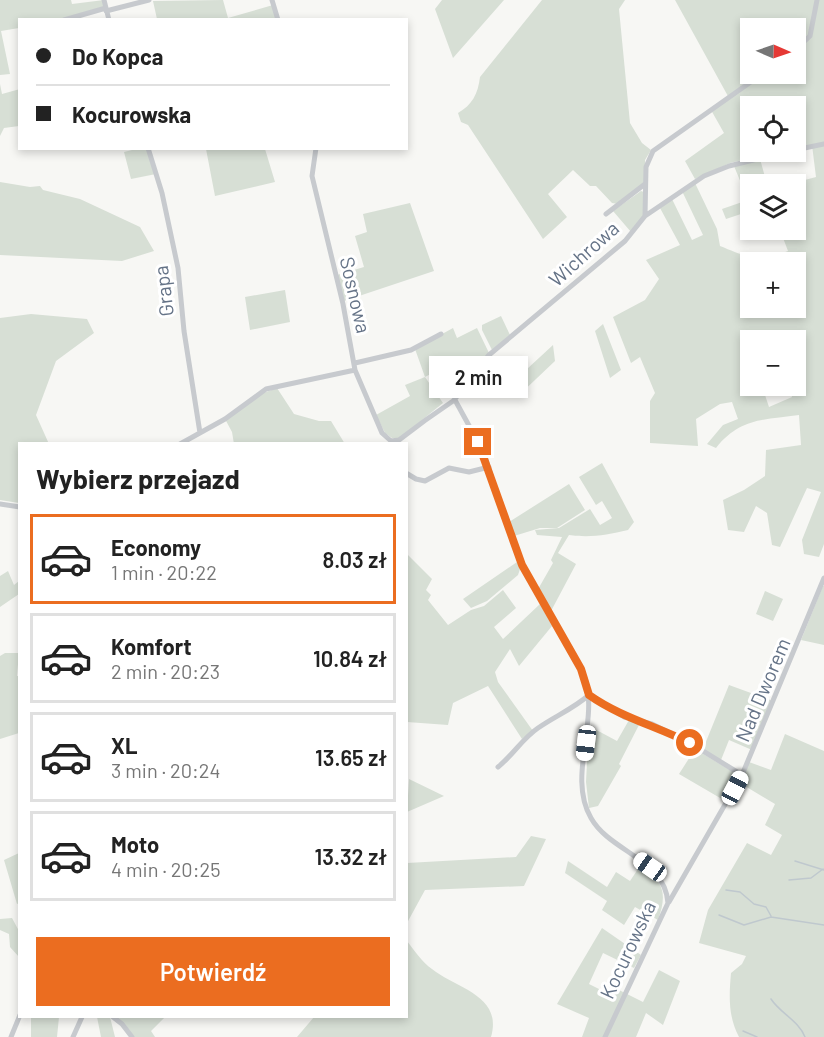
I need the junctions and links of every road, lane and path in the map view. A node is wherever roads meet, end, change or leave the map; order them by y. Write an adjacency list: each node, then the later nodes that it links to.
1 (104, 0): 5 (street)
2 (148, 0): 5 (street)
3 (272, 0): 8 (street)
4 (817, 0): 9 (street)
5 (106, 10): 6 (street); 7 (street)
6 (72, 18)
7 (108, 18)
8 (277, 18)
9 (806, 40)
10 (748, 84): 16 (street, Wichrowa)
11 (824, 144): 12 (street)
12 (806, 148)
13 (149, 150): 23 (street, Grapa)
14 (316, 150): 20 (street, Sosnowa)
15 (745, 162): 18 (street)
16 (645, 184): 17 (street); 18 (street, Wichrowa)
17 (606, 214)
18 (645, 216): 22 (street, Wichrowa)
19 (441, 334): 20 (street)
20 (355, 363): 21 (street, Sosnowa)
21 (355, 370): 23 (street); 25 (street, Sosnowa)
22 (455, 400): 25 (street, Wichrowa); 26 (street, Kocurowska)
23 (200, 433): 24 (street)
24 (184, 442)
25 (391, 442)
26 (489, 467): 27 (street); 31 (street, Kocurowska)
27 (408, 474)
28 (0, 504): 29 (street)
29 (18, 507)
30 (824, 578): 33 (street, Nad Dworem)
31 (589, 695): 32 (street); 33 (street); 34 (street, Kocurowska)
32 (498, 767)
33 (742, 775): 34 (street, Nad Dworem)
34 (668, 903): 41 (street, Kocurowska)
35 (19, 1018): 38 (street)
36 (82, 1018): 39 (street)
37 (114, 1018): 40 (street)
38 (11, 1037)
39 (73, 1037)
40 (132, 1037)
41 (605, 1037)

